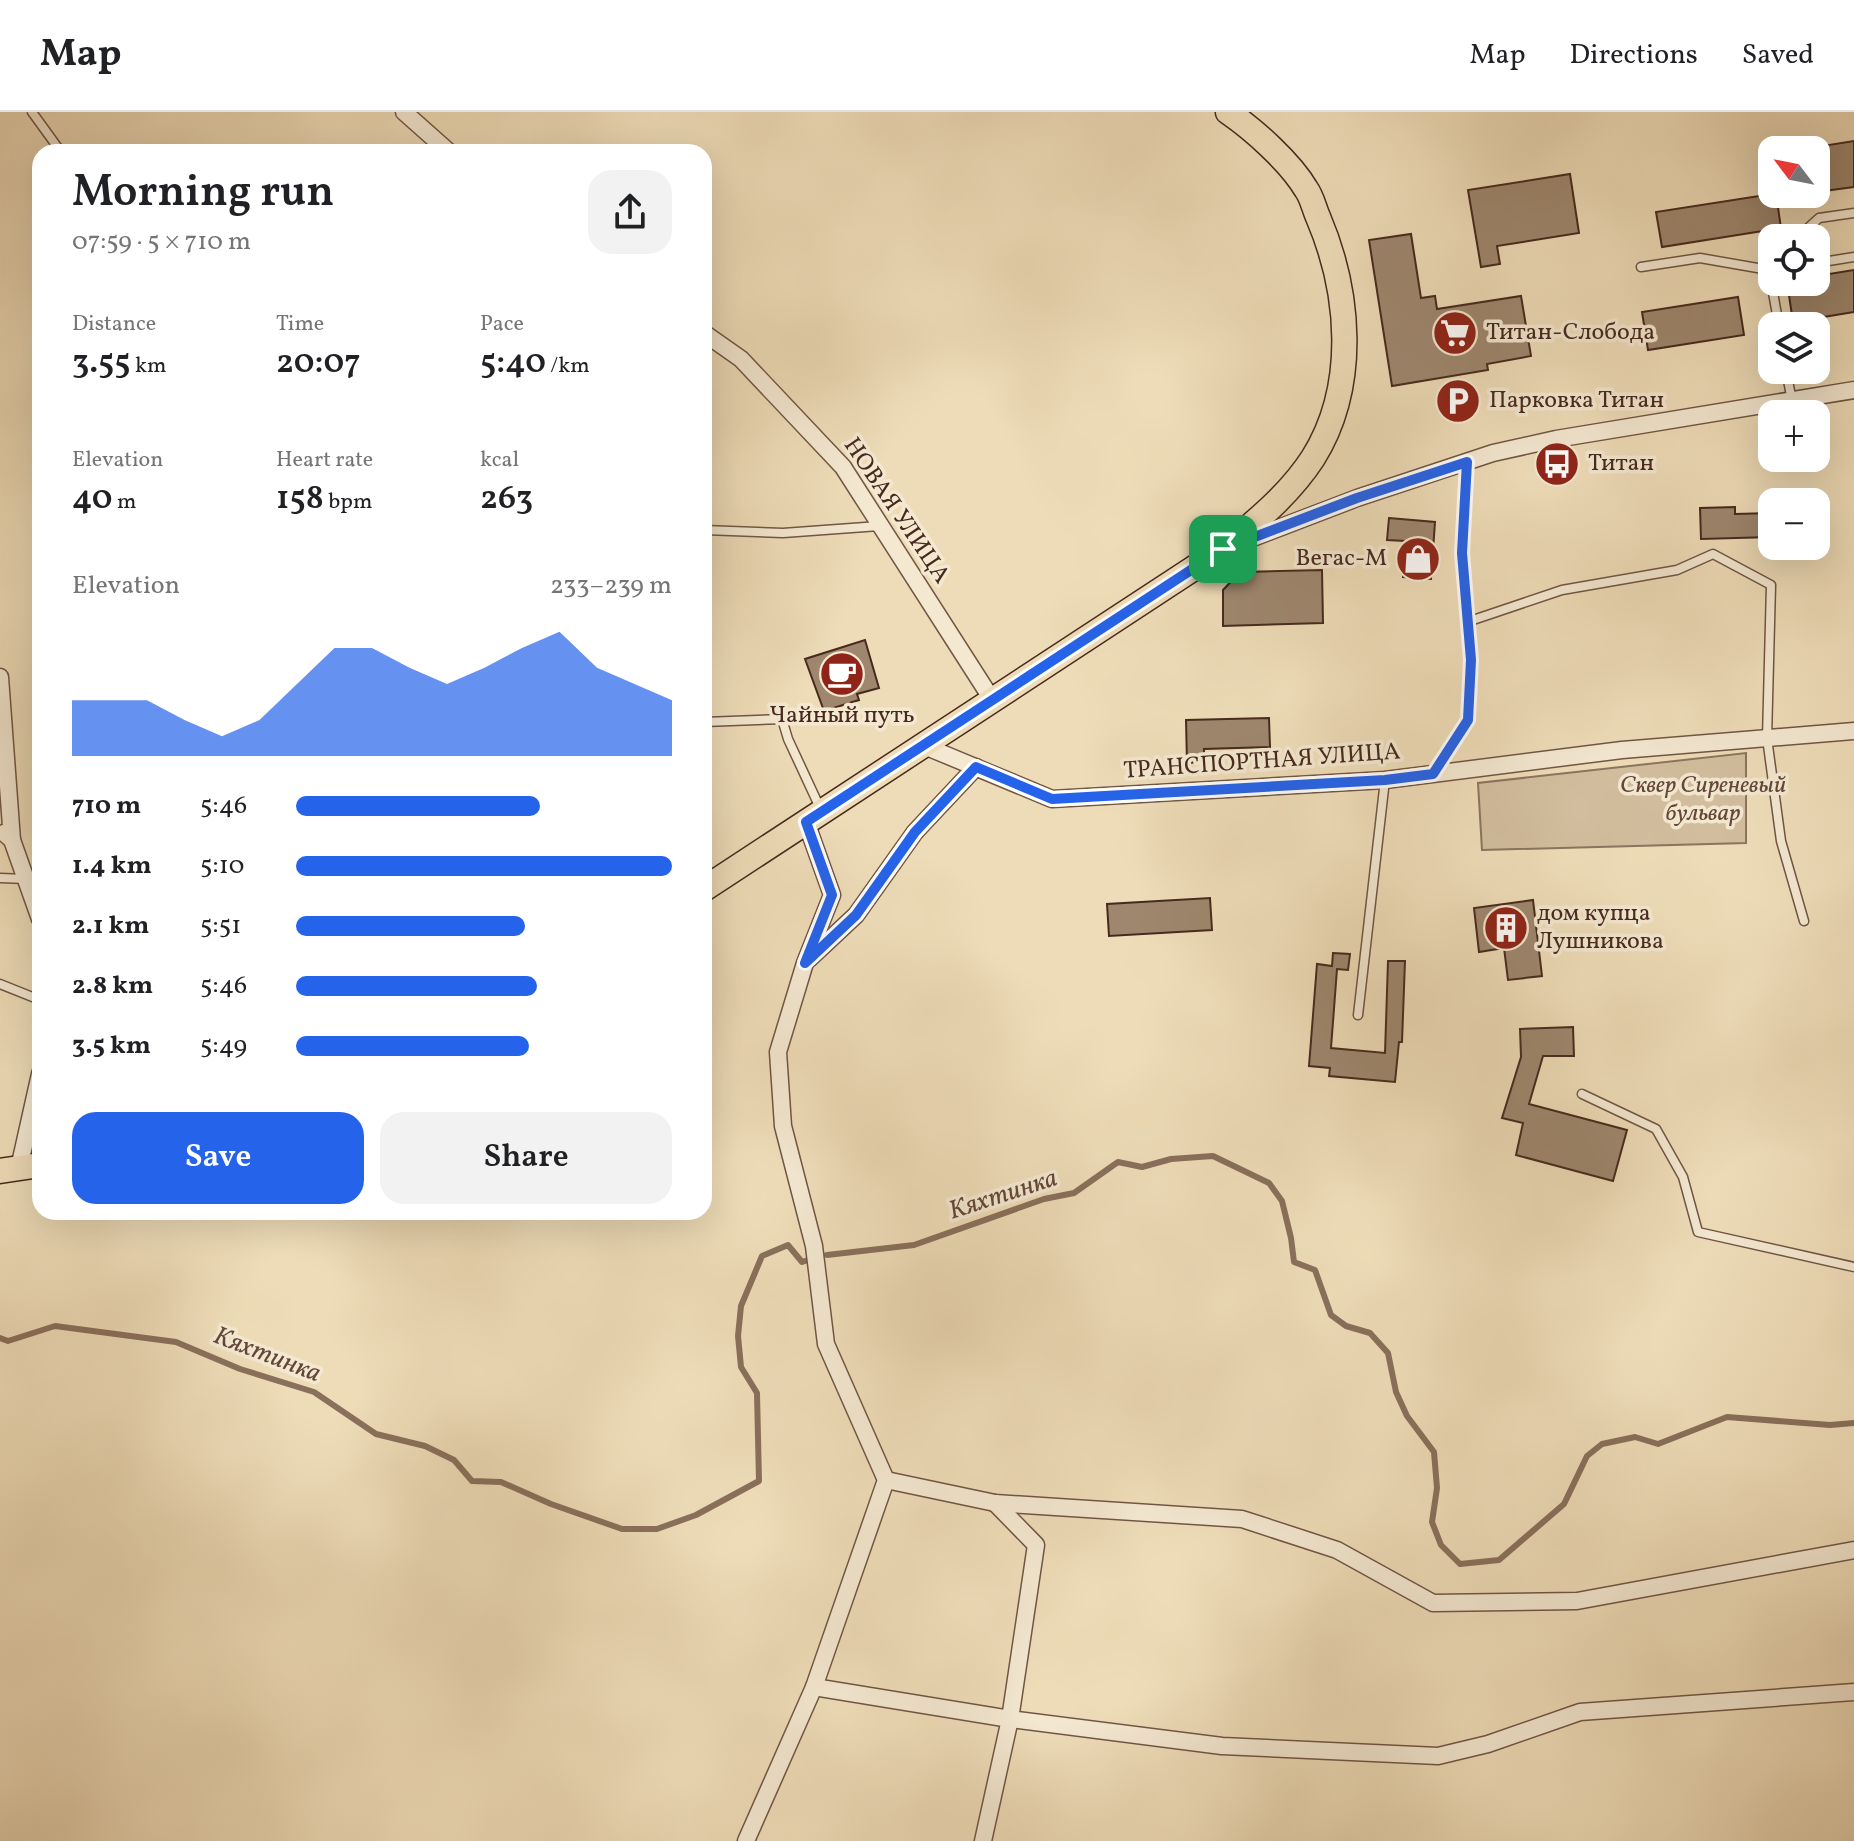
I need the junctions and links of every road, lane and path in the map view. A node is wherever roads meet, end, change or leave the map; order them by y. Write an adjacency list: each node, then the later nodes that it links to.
1 (32, 112): 4 (lane)
2 (404, 112): 5 (street)
3 (1228, 112): 19 (main road)
4 (55, 144)
5 (440, 144)
6 (1854, 213): 7 (lane)
7 (1812, 224)
8 (1854, 257): 9 (lane)
9 (1830, 261)
10 (1641, 267): 11 (lane)
11 (1758, 267)
12 (712, 339): 17 (street, НОВАЯ УЛИЦА)
13 (1854, 390): 14 (street)
14 (1798, 400)
15 (1758, 406): 16 (street)
16 (1467, 462): 19 (street); 20 (lane)
17 (881, 526): 18 (lane); 22 (street, НОВАЯ УЛИЦА)
18 (712, 530)
19 (1223, 549): 22 (main road)
20 (1467, 622): 25 (lane); 28 (lane)
21 (0, 677): 31 (street)
22 (993, 701): 26 (main road)
23 (712, 722): 30 (lane)
24 (1854, 731): 25 (street, ТРАНСПОРТНАЯ УЛИЦА)
25 (1767, 738): 28 (street, ТРАНСПОРТНАЯ УЛИЦА); 36 (lane)
26 (922, 745): 27 (street, ТРАНСПОРТНАЯ УЛИЦА); 30 (main road)
27 (976, 767): 29 (street, ТРАНСПОРТНАЯ УЛИЦА); 37 (street)
28 (1433, 774): 29 (street, ТРАНСПОРТНАЯ УЛИЦА)
29 (1385, 780): 40 (lane)
30 (814, 816): 34 (main road); 37 (street)
31 (6, 834): 33 (street)
32 (0, 878): 33 (lane)
33 (26, 879): 35 (street)
34 (712, 884)
35 (32, 895)
36 (1804, 921)
37 (805, 963): 45 (street)
38 (0, 984): 39 (lane)
39 (32, 997)
40 (1358, 1015)
41 (1582, 1094): 44 (lane)
42 (32, 1112): 43 (street)
43 (20, 1168)
44 (1854, 1267)
45 (886, 1480): 46 (street); 48 (street)
46 (995, 1503): 47 (street); 50 (street)
47 (1854, 1550)
48 (814, 1687): 50 (street); 51 (street)
49 (1854, 1692): 50 (street)
50 (1010, 1719): 52 (street)
51 (746, 1841)
52 (983, 1841)

